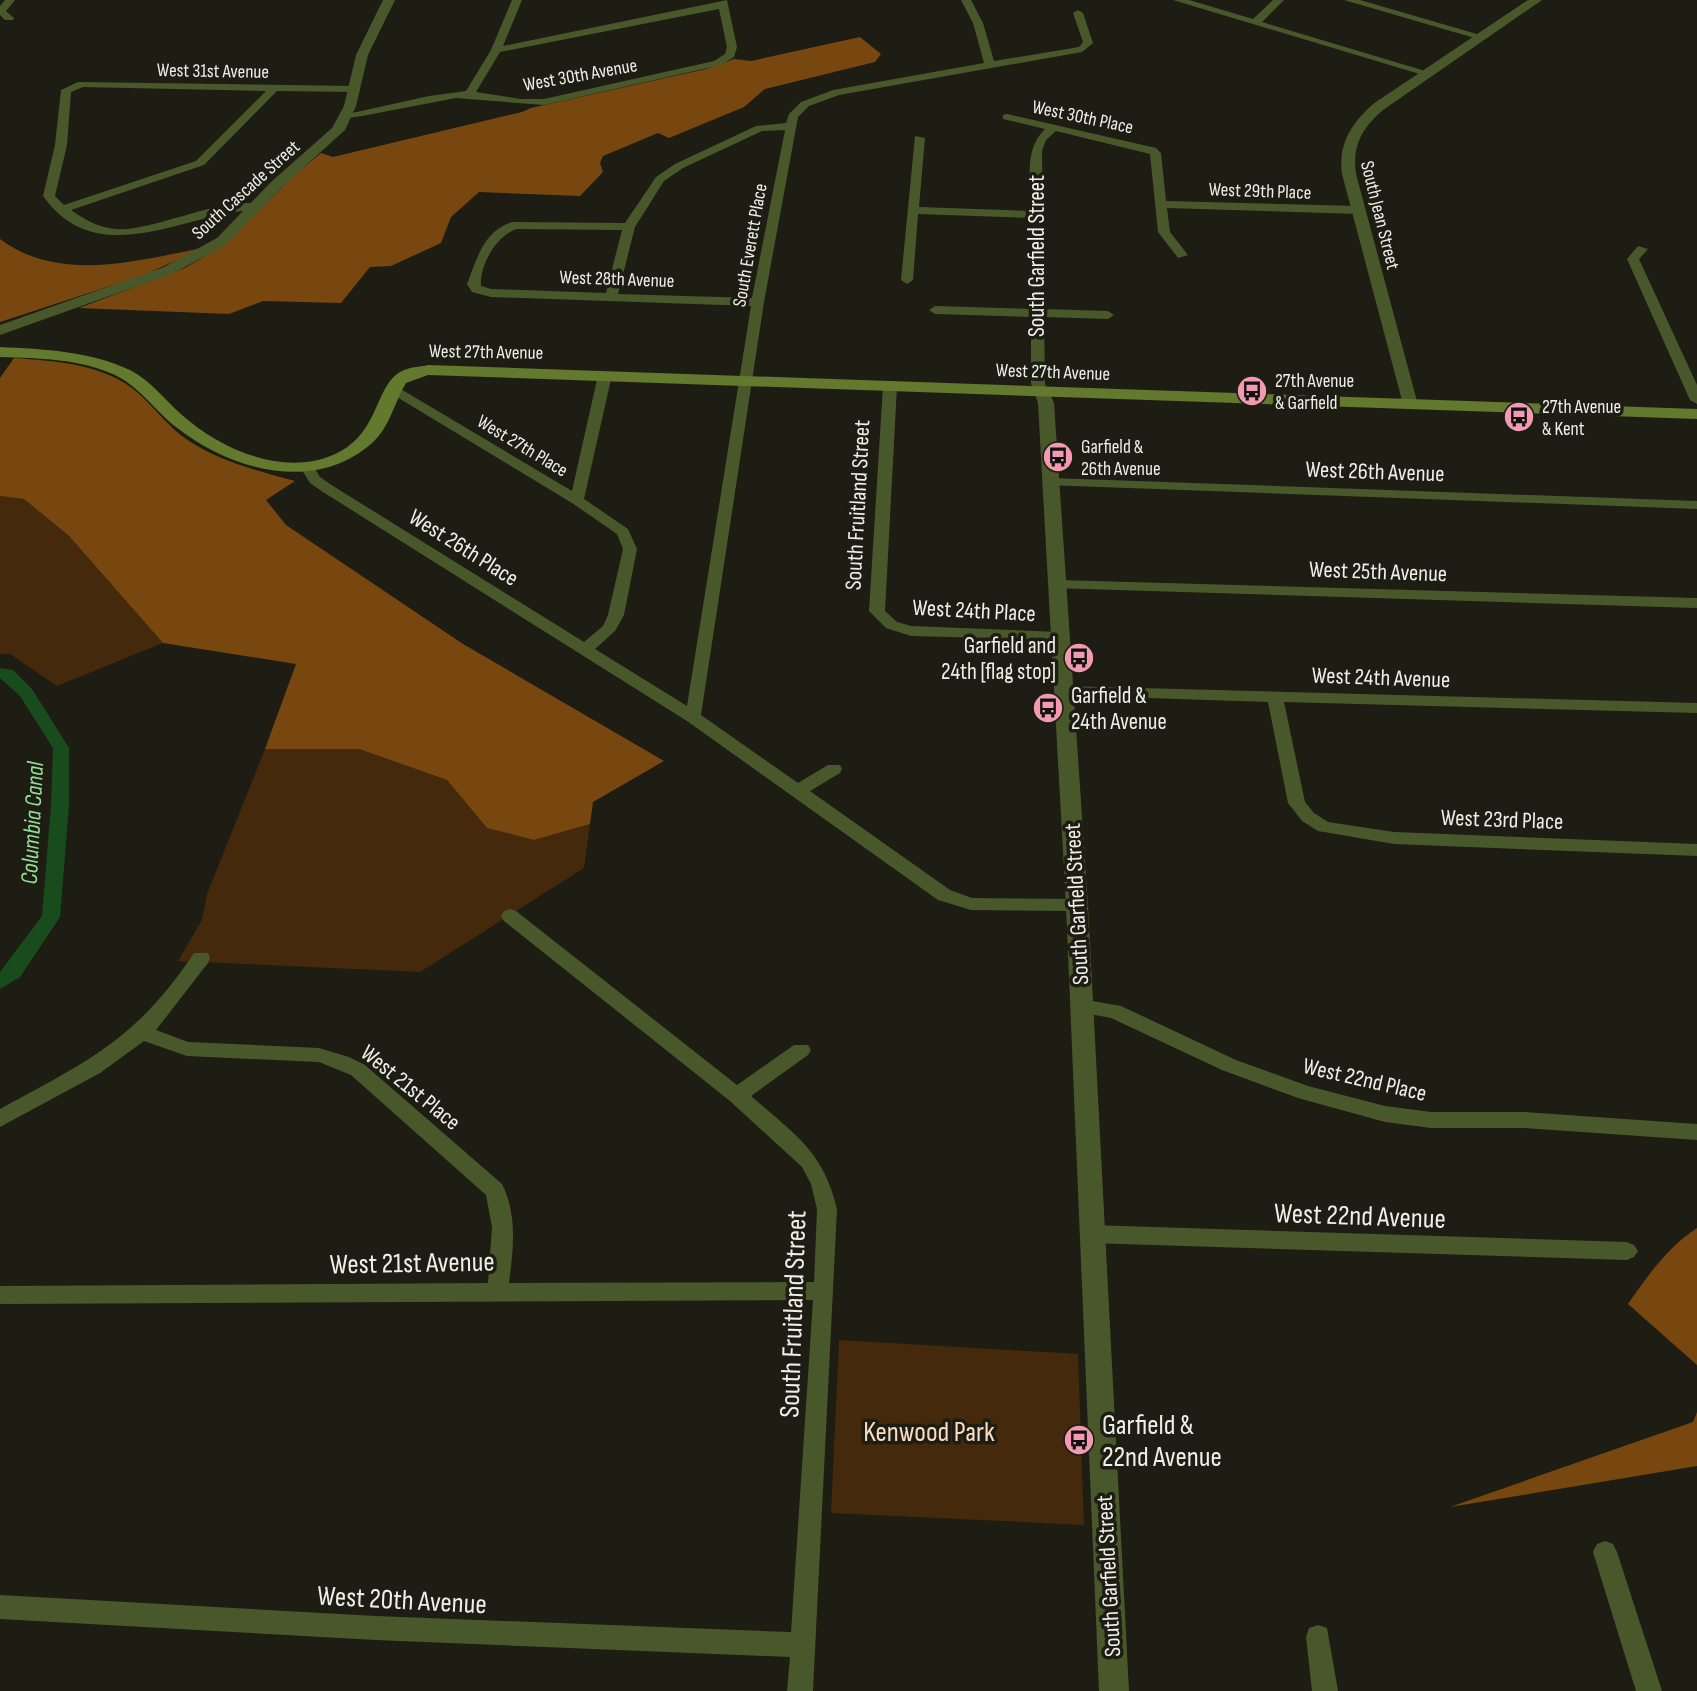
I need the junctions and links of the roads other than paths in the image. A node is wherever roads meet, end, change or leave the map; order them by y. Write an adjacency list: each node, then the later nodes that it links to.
1 (10, 0): 12 (street)
2 (389, 0): 19 (street, South Cascade Street)
3 (517, 0): 15 (street)
4 (966, 0): 16 (street)
5 (1178, 0): 10 (street)
6 (1279, 0): 13 (street)
7 (1349, 0): 14 (street)
8 (1529, 1): 14 (street, South Jean Street)
9 (723, 2): 15 (street); 20 (street, West 30th Avenue)
10 (1193, 2): 13 (street)
11 (1078, 13): 16 (street)
12 (9, 18)
13 (1255, 23): 17 (street)
14 (1482, 37): 17 (street, South Jean Street)
15 (496, 50): 20 (street)
16 (990, 65): 23 (street)
17 (1427, 73): 30 (street, South Jean Street)
18 (273, 89): 19 (street, West 31st Avenue); 28 (street); 28 (street, West 31st Avenue)
19 (354, 89): 21 (street, South Cascade Street)
20 (469, 95): 21 (street, West 30th Avenue)
21 (348, 114): 27 (street, South Cascade Street)
22 (1007, 117): 24 (street, West 30th Place)
23 (790, 126): 32 (street); 37 (street, South Everett Place)
24 (1054, 127): 26 (street, West 30th Place); 31 (street, South Garfield Street)
25 (919, 138): 29 (street)
26 (1162, 204): 30 (street, West 29th Place); 34 (street)
27 (255, 207): 28 (street); 41 (street, South Cascade Street)
28 (63, 209)
29 (913, 210): 31 (street); 35 (street)
30 (1358, 210): 49 (street, South Jean Street)
31 (1036, 215): 39 (street, South Garfield Street)
32 (629, 227): 36 (street); 36 (street, West 28th Avenue)
33 (1642, 250): 48 (street)
34 (1182, 256)
35 (907, 280)
36 (611, 297): 37 (street, West 28th Avenue)
37 (758, 302): 44 (street, South Everett Place)
38 (935, 310): 39 (street)
39 (1036, 312): 40 (street); 47 (street, South Garfield Street)
40 (1108, 315)
41 (0, 330)
42 (0, 352): 51 (main road)
43 (605, 375): 44 (main road, West 27th Avenue); 46 (main road, West 27th Avenue); 53 (street)
44 (745, 381): 45 (main road, West 27th Avenue); 63 (street, South Everett Place)
45 (890, 386): 47 (main road, West 27th Avenue); 57 (street, South Fruitland Street)
46 (394, 391): 51 (main road); 53 (street, West 27th Place)
47 (1041, 392): 49 (main road, West 27th Avenue); 52 (street, South Garfield Street)
48 (1697, 400)
49 (1410, 405): 50 (main road, West 27th Avenue)
50 (1697, 414)
51 (307, 467): 59 (street, West 26th Place)
52 (1051, 482): 54 (street, West 26th Avenue); 55 (street, South Garfield Street)
53 (577, 500): 59 (street, West 27th Place)
54 (1697, 505)
55 (1057, 585): 56 (street, West 25th Avenue); 58 (street, South Garfield Street)
56 (1697, 603)
57 (887, 624): 58 (street, West 24th Place)
58 (1060, 637): 60 (street, South Garfield Street)
59 (586, 649): 63 (street, West 26th Place)
60 (1064, 691): 61 (street, West 24th Avenue); 67 (street, South Garfield Street)
61 (1275, 697): 62 (street, West 24th Avenue); 66 (street, West 23rd Place)
62 (1697, 708)
63 (692, 717): 65 (street, West 26th Place)
64 (834, 769): 65 (street)
65 (796, 793): 67 (street, West 26th Place)
66 (1697, 850)
67 (1077, 905): 70 (street, South Garfield Street)
68 (510, 916): 73 (street, South Fruitland Street)
69 (201, 958): 71 (street)
70 (1081, 1006): 75 (street, West 22nd Place); 76 (street, South Garfield Street)
71 (142, 1032): 74 (street); 78 (street, West 21st Place)
72 (801, 1050): 73 (street)
73 (737, 1096): 79 (street, South Fruitland Street)
74 (0, 1119)
75 (1697, 1132)
76 (1091, 1234): 77 (street, West 22nd Avenue); 86 (street, South Garfield Street)
77 (1627, 1251)
78 (498, 1290): 79 (street, West 21st Avenue); 80 (street, West 21st Avenue)
79 (824, 1291): 84 (street, South Fruitland Street)
80 (0, 1295)
81 (1605, 1552): 88 (street)
82 (0, 1607): 84 (street, West 20th Avenue)
83 (1318, 1637): 87 (street)
84 (802, 1645): 85 (street, South Fruitland Street)
85 (800, 1691)
86 (1114, 1691)
87 (1325, 1691)
88 (1648, 1691)

